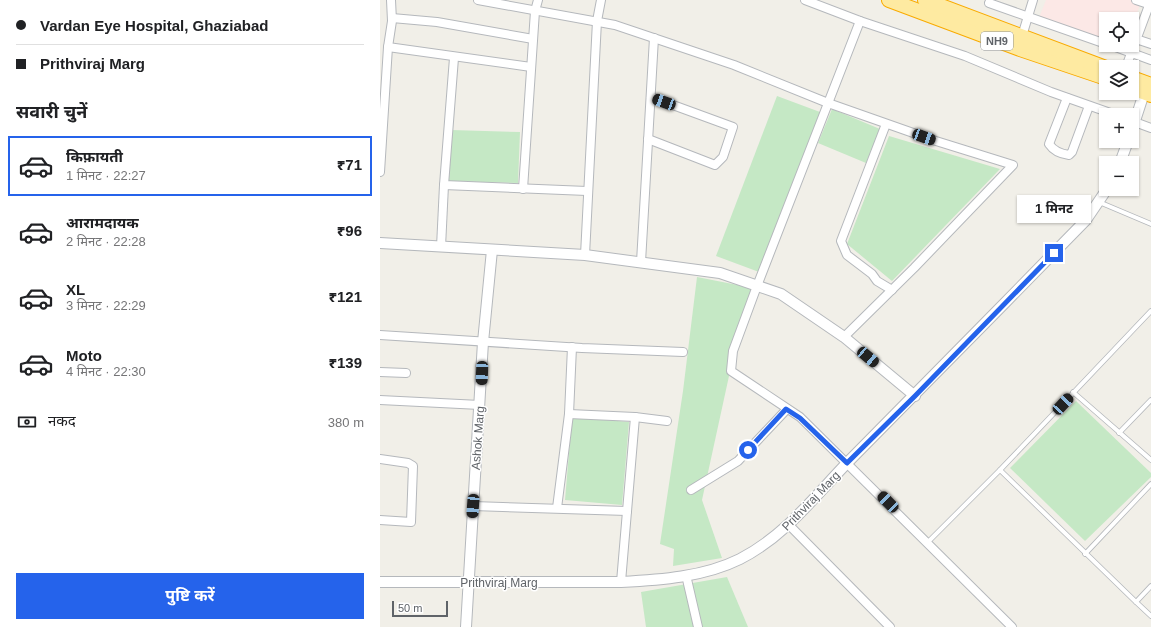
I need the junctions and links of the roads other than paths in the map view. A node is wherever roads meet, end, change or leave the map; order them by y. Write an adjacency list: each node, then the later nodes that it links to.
1 (391, 0): 15 (street)
2 (478, 0): 13 (street)
3 (538, 0): 13 (street)
4 (601, 0): 16 (street)
5 (805, 0): 17 (street)
6 (889, 0): 32 (highway, NH9)
7 (925, 0): 19 (highway, NH9)
8 (980, 0): 11 (street)
9 (1034, 0): 14 (street)
10 (1136, 0): 12 (street)
11 (989, 2): 14 (street)
12 (1150, 3): 18 (street)
13 (535, 11): 16 (street); 21 (street)
14 (1028, 16): 19 (street); 23 (street)
15 (392, 18): 21 (street); 25 (street)
16 (597, 21): 20 (street); 47 (street)
17 (860, 21): 35 (street); 36 (street)
18 (1139, 31)
19 (1022, 36): 30 (highway, NH9)
20 (654, 38): 34 (street); 36 (street)
21 (533, 39): 31 (street)
22 (1139, 40): 24 (street)
23 (1099, 41)
24 (1151, 44)
25 (388, 47): 27 (street); 44 (street)
26 (1131, 52): 28 (street); 29 (street)
27 (454, 58): 31 (street); 45 (street)
28 (1128, 60)
29 (1151, 60)
30 (1099, 65)
31 (531, 67): 46 (street)
32 (1099, 76)
33 (1145, 89): 38 (street)
34 (651, 97): 43 (street); 43 (street)
35 (1067, 98): 37 (street); 37 (street)
36 (828, 103): 40 (street); 56 (street)
37 (1089, 106): 39 (street)
38 (1138, 108)
39 (1099, 109)
40 (886, 124): 57 (street); 57 (street)
41 (1139, 125): 42 (street)
42 (1151, 128)
43 (648, 139): 55 (street)
44 (380, 172)
45 (444, 185): 46 (street); 52 (street)
46 (523, 188): 47 (street)
47 (587, 191): 54 (street)
48 (1103, 196): 49 (street, Prithviraj Marg)
49 (1099, 202): 50 (lane); 67 (street, Prithviraj Marg)
50 (1151, 224)
51 (380, 243): 52 (street)
52 (441, 247): 53 (street)
53 (492, 250): 54 (street); 61 (street, Ashok Marg)
54 (584, 255): 55 (street)
55 (641, 262): 56 (street)
56 (757, 286): 60 (street); 71 (street)
57 (892, 290): 60 (street)
58 (1151, 311): 66 (lane)
59 (380, 335): 61 (street)
60 (844, 337): 67 (street)
61 (483, 342): 62 (street); 70 (street, Ashok Marg)
62 (572, 347): 63 (street); 72 (street)
63 (683, 352)
64 (380, 372): 65 (street)
65 (406, 373)
66 (1073, 392): 75 (lane); 79 (lane)
67 (915, 396): 78 (street, Prithviraj Marg)
68 (380, 400): 70 (street)
69 (1151, 400): 75 (lane)
70 (480, 405): 82 (street, Ashok Marg)
71 (786, 409): 78 (street); 81 (street)
72 (569, 414): 73 (street); 83 (street)
73 (635, 417): 74 (street); 84 (street)
74 (667, 421)
75 (1120, 433): 77 (lane)
76 (380, 459): 85 (street)
77 (1151, 460)
78 (847, 463): 86 (street, Prithviraj Marg); 87 (street)
79 (1000, 470): 87 (lane); 88 (lane)
80 (1151, 484): 88 (lane)
81 (691, 490)
82 (473, 506): 83 (street); 92 (street, Ashok Marg)
83 (558, 508): 84 (street)
84 (627, 511): 91 (street)
85 (380, 520)
86 (789, 525): 89 (street, Prithviraj Marg); 98 (street)
87 (928, 542): 99 (street)
88 (1085, 554): 94 (lane)
89 (686, 575): 91 (street, Prithviraj Marg); 97 (street)
90 (380, 582): 92 (street, Prithviraj Marg)
91 (621, 582): 92 (street, Prithviraj Marg)
92 (468, 583): 96 (street, Ashok Marg)
93 (1151, 586): 94 (lane)
94 (1136, 602): 95 (lane)
95 (1151, 616)
96 (466, 627)
97 (698, 627)
98 (890, 627)
99 (1012, 627)

